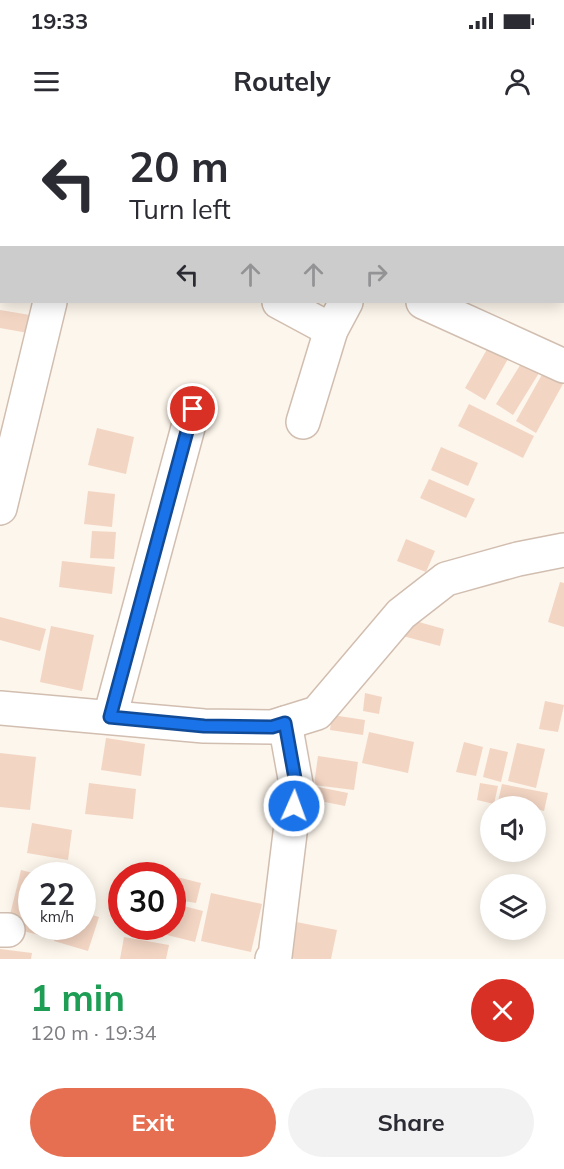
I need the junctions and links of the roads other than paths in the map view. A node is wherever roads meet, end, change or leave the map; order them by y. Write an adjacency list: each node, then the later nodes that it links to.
1 (50, 303): 7 (street)
2 (281, 303): 5 (street)
3 (345, 303): 5 (street)
4 (425, 303): 6 (street)
5 (331, 330): 9 (street)
6 (564, 366)
7 (13, 398): 10 (street)
8 (193, 409): 13 (street)
9 (303, 422)
10 (0, 508)
11 (564, 550): 14 (street)
12 (0, 708): 13 (street)
13 (110, 717): 14 (street)
14 (285, 723): 15 (street)
15 (272, 959)

